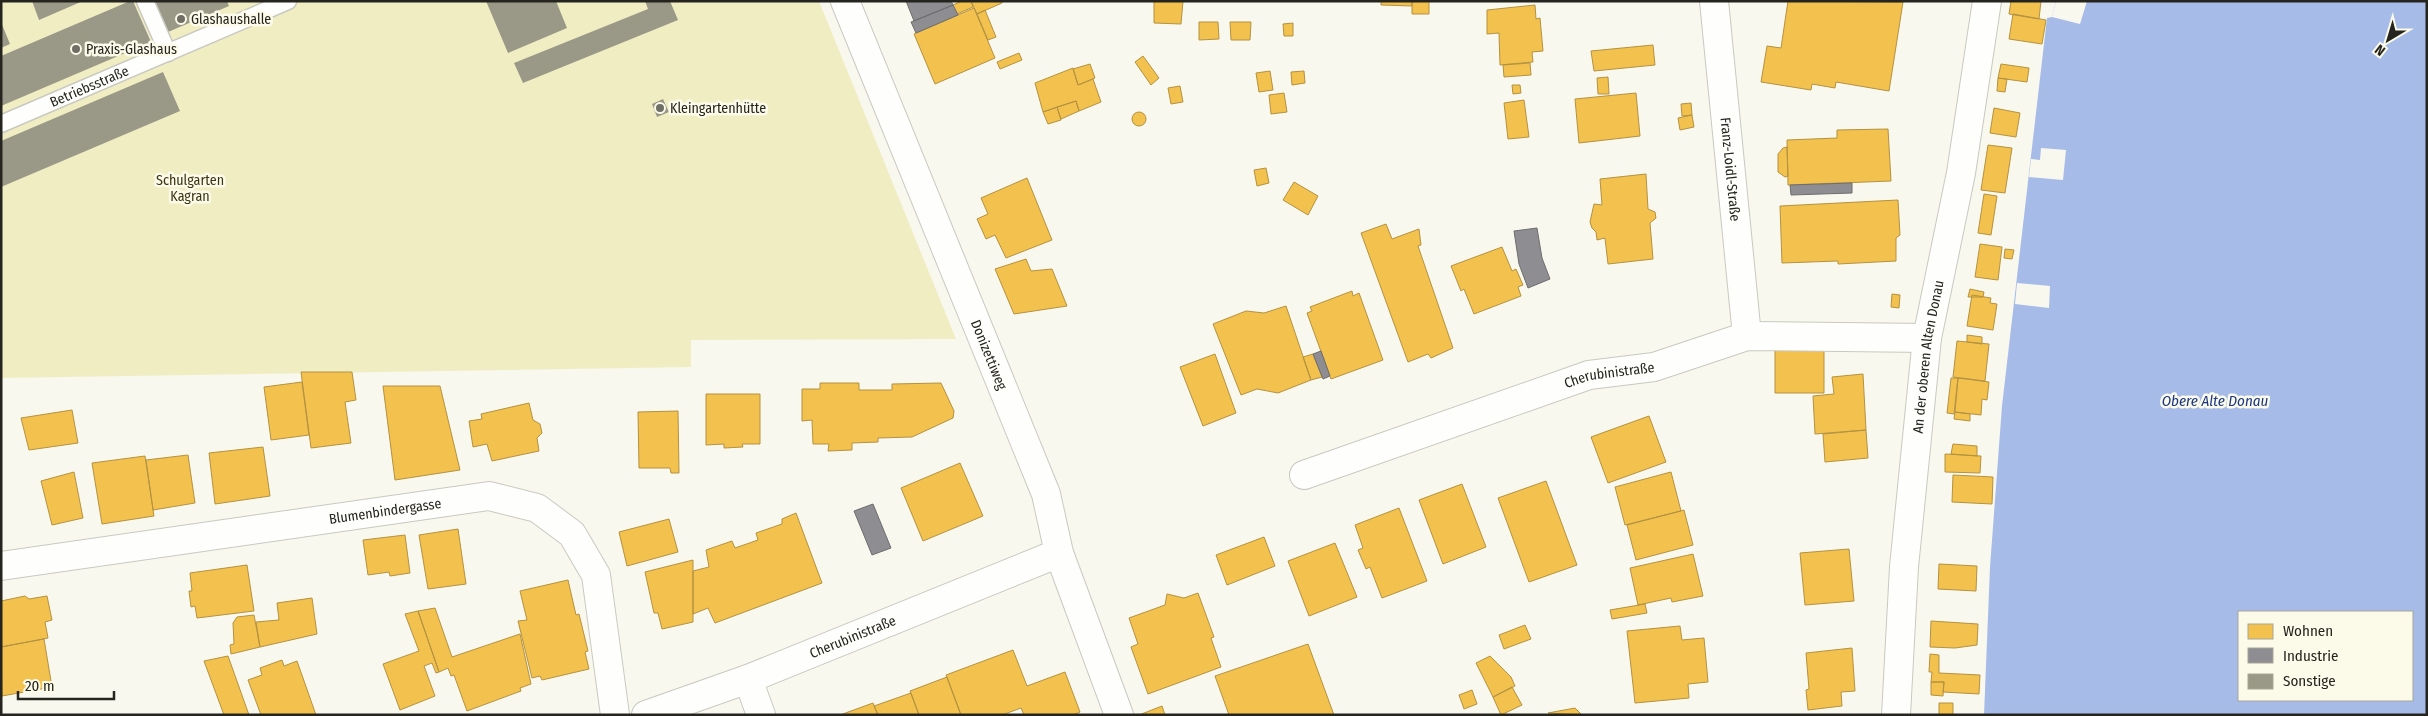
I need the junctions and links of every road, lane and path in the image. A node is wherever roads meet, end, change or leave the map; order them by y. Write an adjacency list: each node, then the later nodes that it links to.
1 (145, 1): 6 (lane)
2 (288, 1): 6 (lane, Betriebsstraße)
3 (845, 1): 11 (street, Donizettiweg)
4 (1714, 1): 8 (street, Franz-Loidl-Straße)
5 (1987, 1): 9 (street, An der oberen Alten Donau)
6 (168, 54): 7 (lane, Betriebsstraße)
7 (1, 124)
8 (1747, 336): 9 (street, Cherubinistraße); 10 (street, Cherubinistraße)
9 (1927, 338): 18 (street, An der oberen Alten Donau)
10 (1304, 475)
11 (1059, 552): 13 (street, Cherubinistraße); 17 (street, Donizettiweg)
12 (1, 566): 14 (street, Blumenbindergasse)
13 (748, 679): 15 (street, Cherubinistraße); 16 (street)
14 (615, 715)
15 (646, 715)
16 (761, 715)
17 (1119, 715)
18 (1896, 715)

